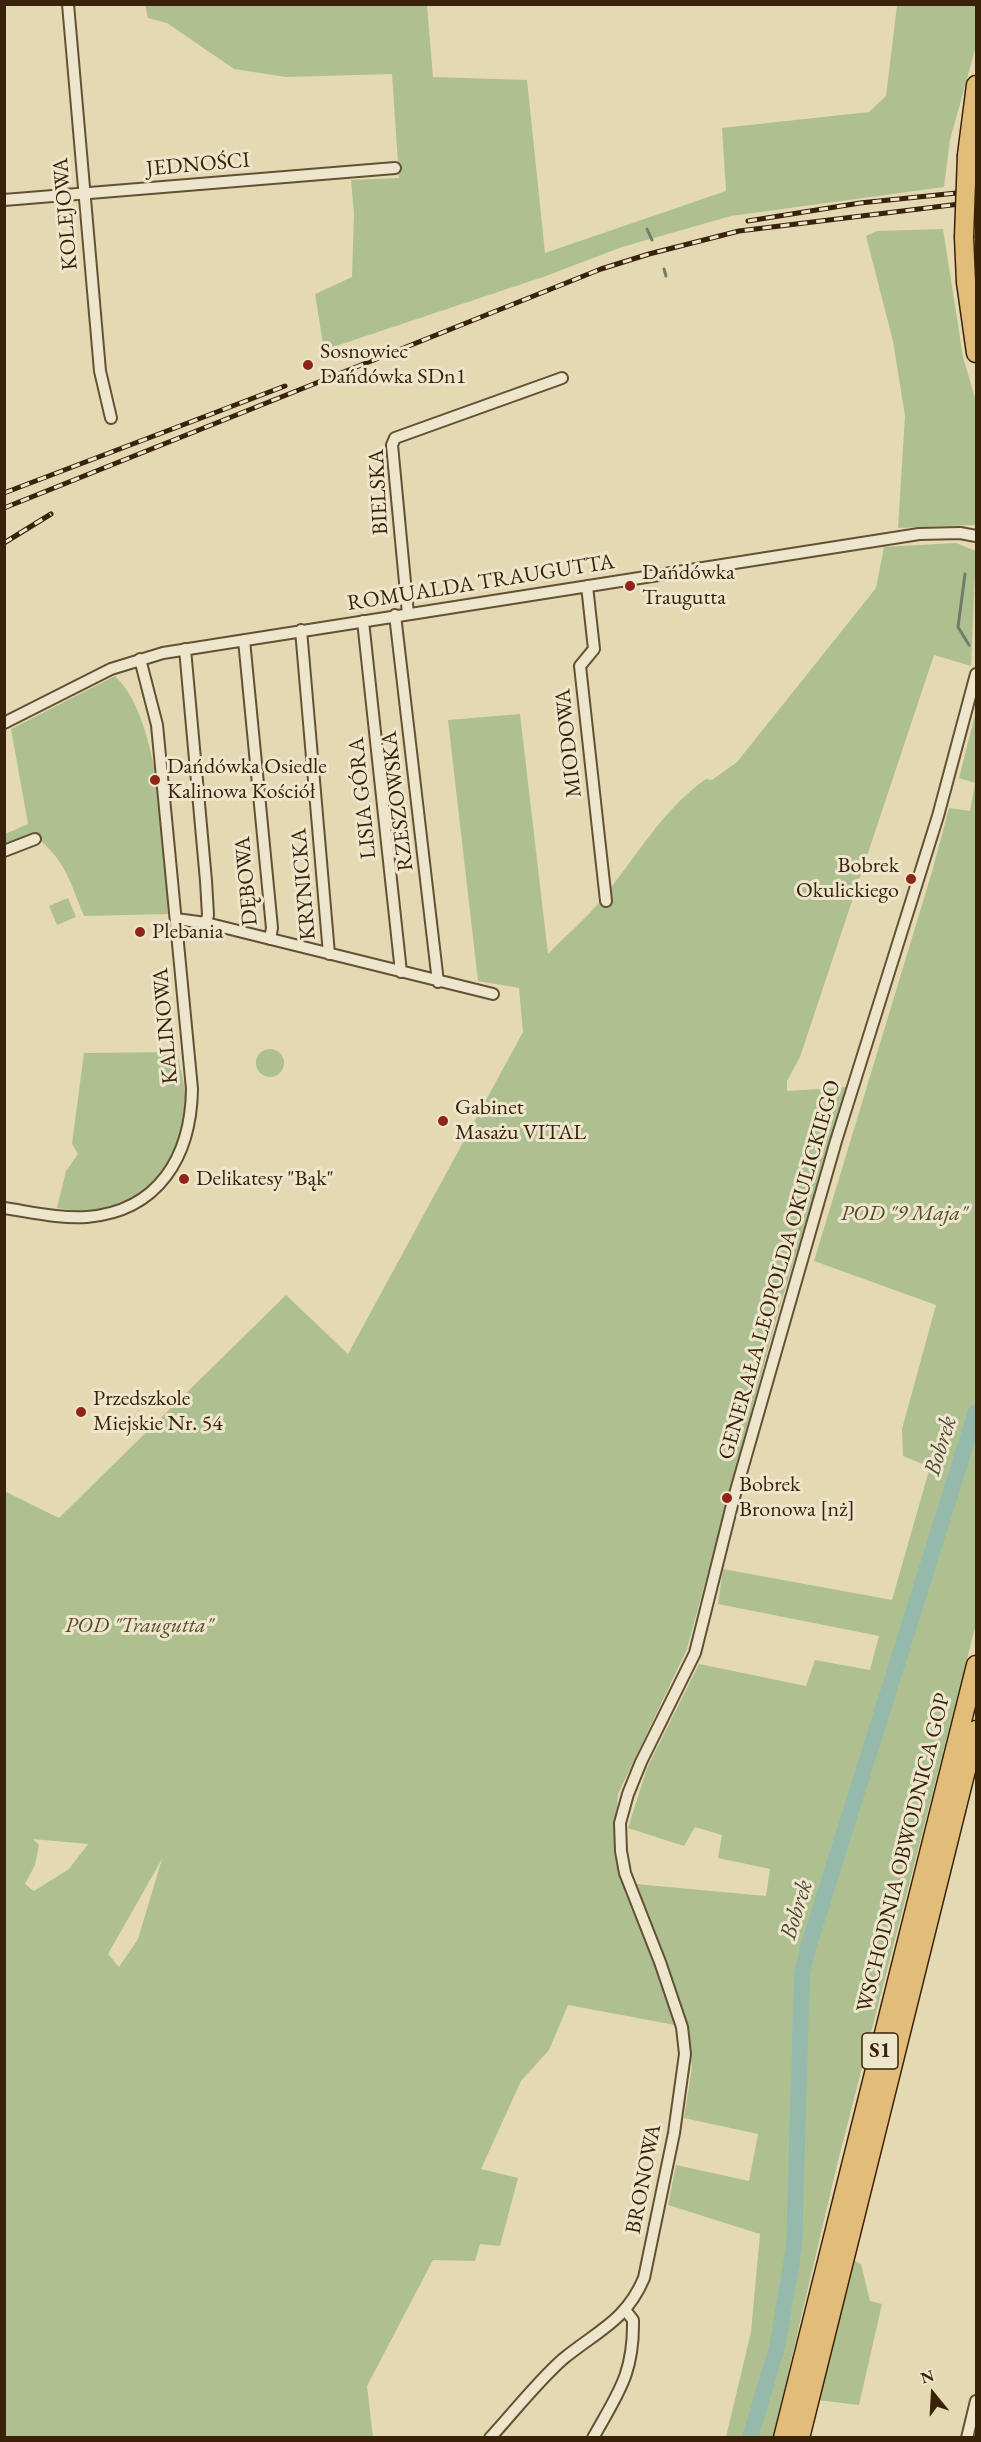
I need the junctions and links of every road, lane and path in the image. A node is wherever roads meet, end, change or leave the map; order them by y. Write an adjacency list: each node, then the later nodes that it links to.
1 (68, 4): 4 (street, KOLEJOWA)
2 (976, 85): 6 (highway, bridge)
3 (395, 168): 4 (street, JEDNOŚCI)
4 (83, 194): 5 (street, JEDNOŚCI); 8 (street, KOLEJOWA)
5 (4, 200)
6 (976, 353)
7 (562, 378): 11 (street, BIELSKA)
8 (111, 418)
9 (976, 536): 10 (street, ROMUALDA TRAUGUTTA)
10 (587, 586): 11 (street, ROMUALDA TRAUGUTTA); 22 (street, MIODOWA)
11 (408, 614): 12 (street, ROMUALDA TRAUGUTTA)
12 (395, 615): 13 (street, ROMUALDA TRAUGUTTA); 28 (street, RZESZOWSKA)
13 (363, 621): 14 (street, ROMUALDA TRAUGUTTA); 27 (street, LISIA GÓRA)
14 (301, 630): 15 (street, ROMUALDA TRAUGUTTA); 26 (street, KRYNICKA)
15 (244, 640): 16 (street, ROMUALDA TRAUGUTTA); 25 (street, DĘBOWA)
16 (185, 649): 17 (street, ROMUALDA TRAUGUTTA); 24 (street)
17 (140, 659): 19 (street, ROMUALDA TRAUGUTTA); 23 (street, KALINOWA)
18 (976, 674): 35 (street, GENERAŁA LEOPOLDA OKULICKIEGO)
19 (4, 723)
20 (35, 839): 21 (street)
21 (4, 851)
22 (606, 901)
23 (176, 919): 24 (street); 30 (street, KALINOWA)
24 (206, 923): 25 (street)
25 (270, 939): 26 (street)
26 (329, 954): 27 (street)
27 (401, 972): 28 (street)
28 (438, 982): 29 (street)
29 (493, 994)
30 (4, 1209)
31 (976, 1665): 40 (highway, WSCHODNIA OBWODNICA GOP / S1)
32 (976, 1730): 34 (highway, WSCHODNIA OBWODNICA GOP / S1)
33 (976, 1763): 34 (highway)
34 (955, 1813): 41 (highway, WSCHODNIA OBWODNICA GOP / S1)
35 (625, 1873): 36 (street, BRONOWA)
36 (626, 2312): 38 (street, BRONOWA); 39 (street)
37 (976, 2401): 42 (street)
38 (490, 2438)
39 (593, 2438)
40 (783, 2438)
41 (800, 2438)
42 (967, 2438)

